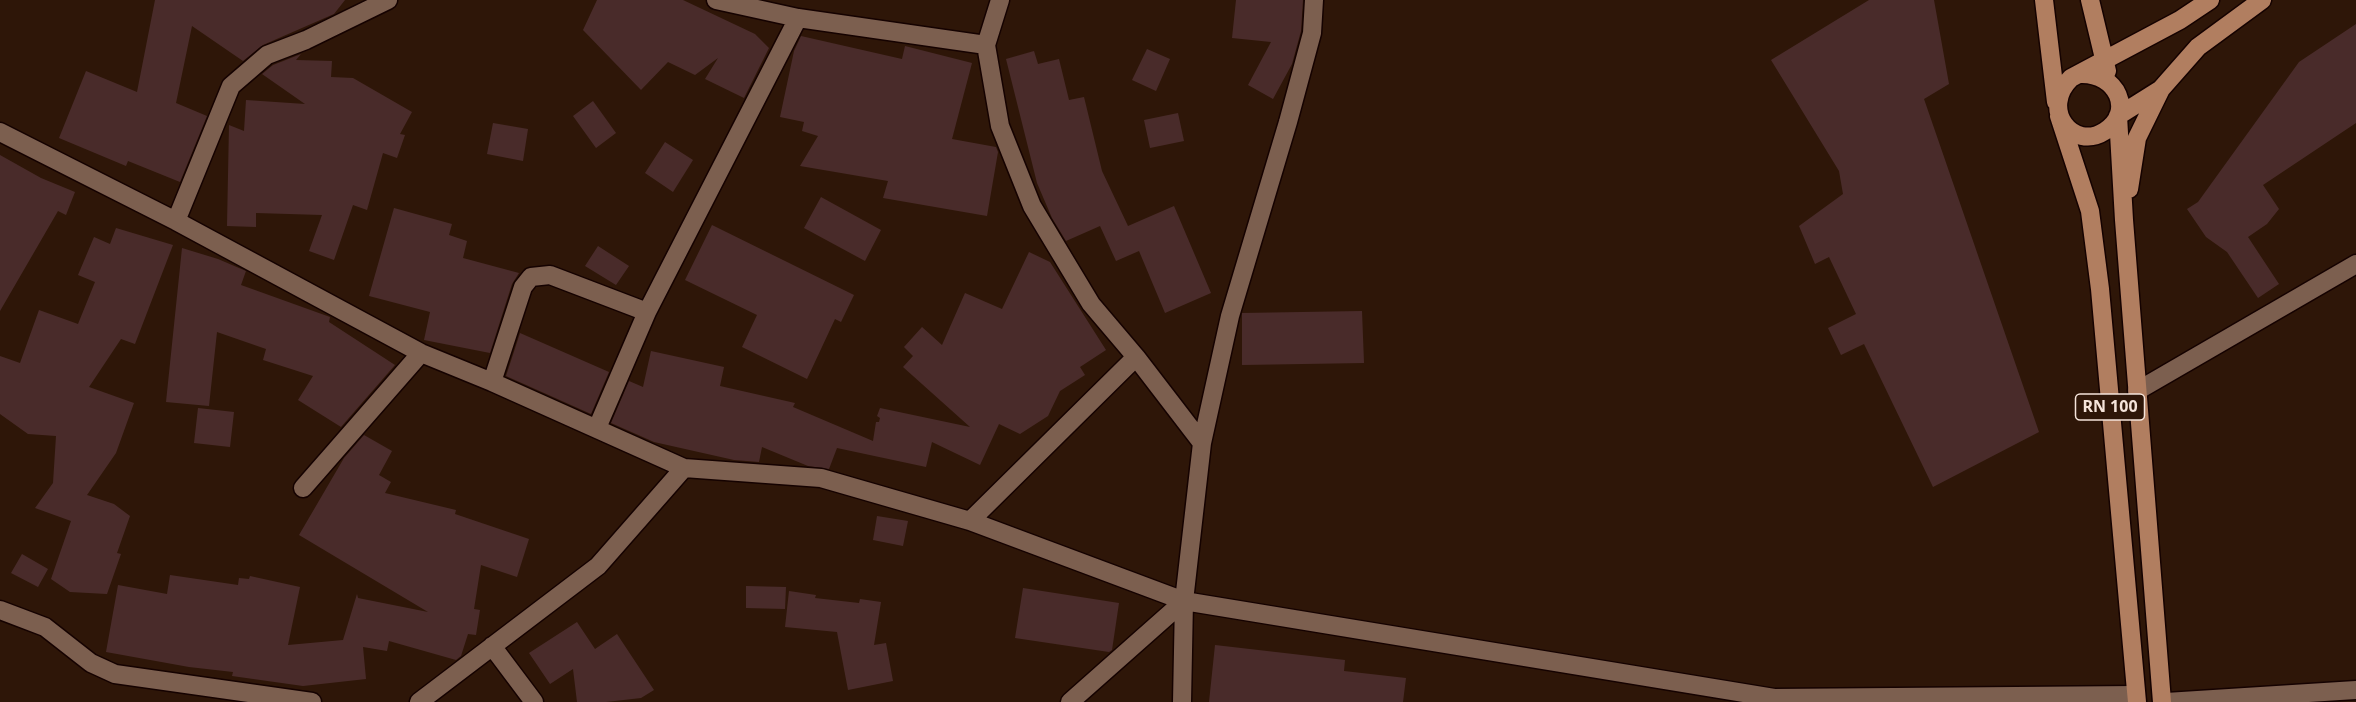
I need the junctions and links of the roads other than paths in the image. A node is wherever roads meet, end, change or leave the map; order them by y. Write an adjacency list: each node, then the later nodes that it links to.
1 (388, 0): 21 (street)
2 (716, 0): 11 (street)
3 (1000, 0): 12 (street)
4 (1314, 0): 29 (street)
5 (2044, 0): 17 (main road, RN 100)
6 (2090, 0): 13 (main road)
7 (2182, 0): 8 (main road)
8 (2188, 0)
9 (2210, 0): 13 (main road)
10 (2262, 0): 16 (main road)
11 (798, 18): 12 (street); 23 (street)
12 (986, 45): 25 (street)
13 (2104, 62): 14 (main road); 15 (main road)
14 (2081, 74): 15 (main road); 17 (main road)
15 (2112, 84): 18 (main road)
16 (2161, 89): 18 (main road); 20 (main road)
17 (2058, 111): 18 (main road); 37 (main road, RN 100)
18 (2118, 116): 20 (main road, RN 100)
19 (0, 132): 21 (street)
20 (2124, 220): 27 (main road, RN 100)
21 (176, 221): 24 (street)
22 (2356, 264): 27 (street)
23 (647, 312): 26 (street); 28 (street)
24 (421, 353): 26 (street); 31 (street)
25 (1136, 357): 29 (street); 32 (street)
26 (492, 382): 28 (street)
27 (2137, 391): 44 (main road, RN 100)
28 (597, 428): 30 (street)
29 (1202, 443): 33 (street)
30 (684, 468): 32 (street); 35 (street)
31 (303, 488)
32 (970, 521): 33 (street)
33 (1185, 601): 38 (street); 42 (street); 43 (street)
34 (0, 610): 39 (street)
35 (492, 646): 40 (street); 41 (street)
36 (2356, 690): 44 (street)
37 (2136, 698): 38 (street)
38 (1772, 700)
39 (312, 702)
40 (419, 702)
41 (534, 702)
42 (1070, 702)
43 (1182, 702)
44 (2164, 702)

